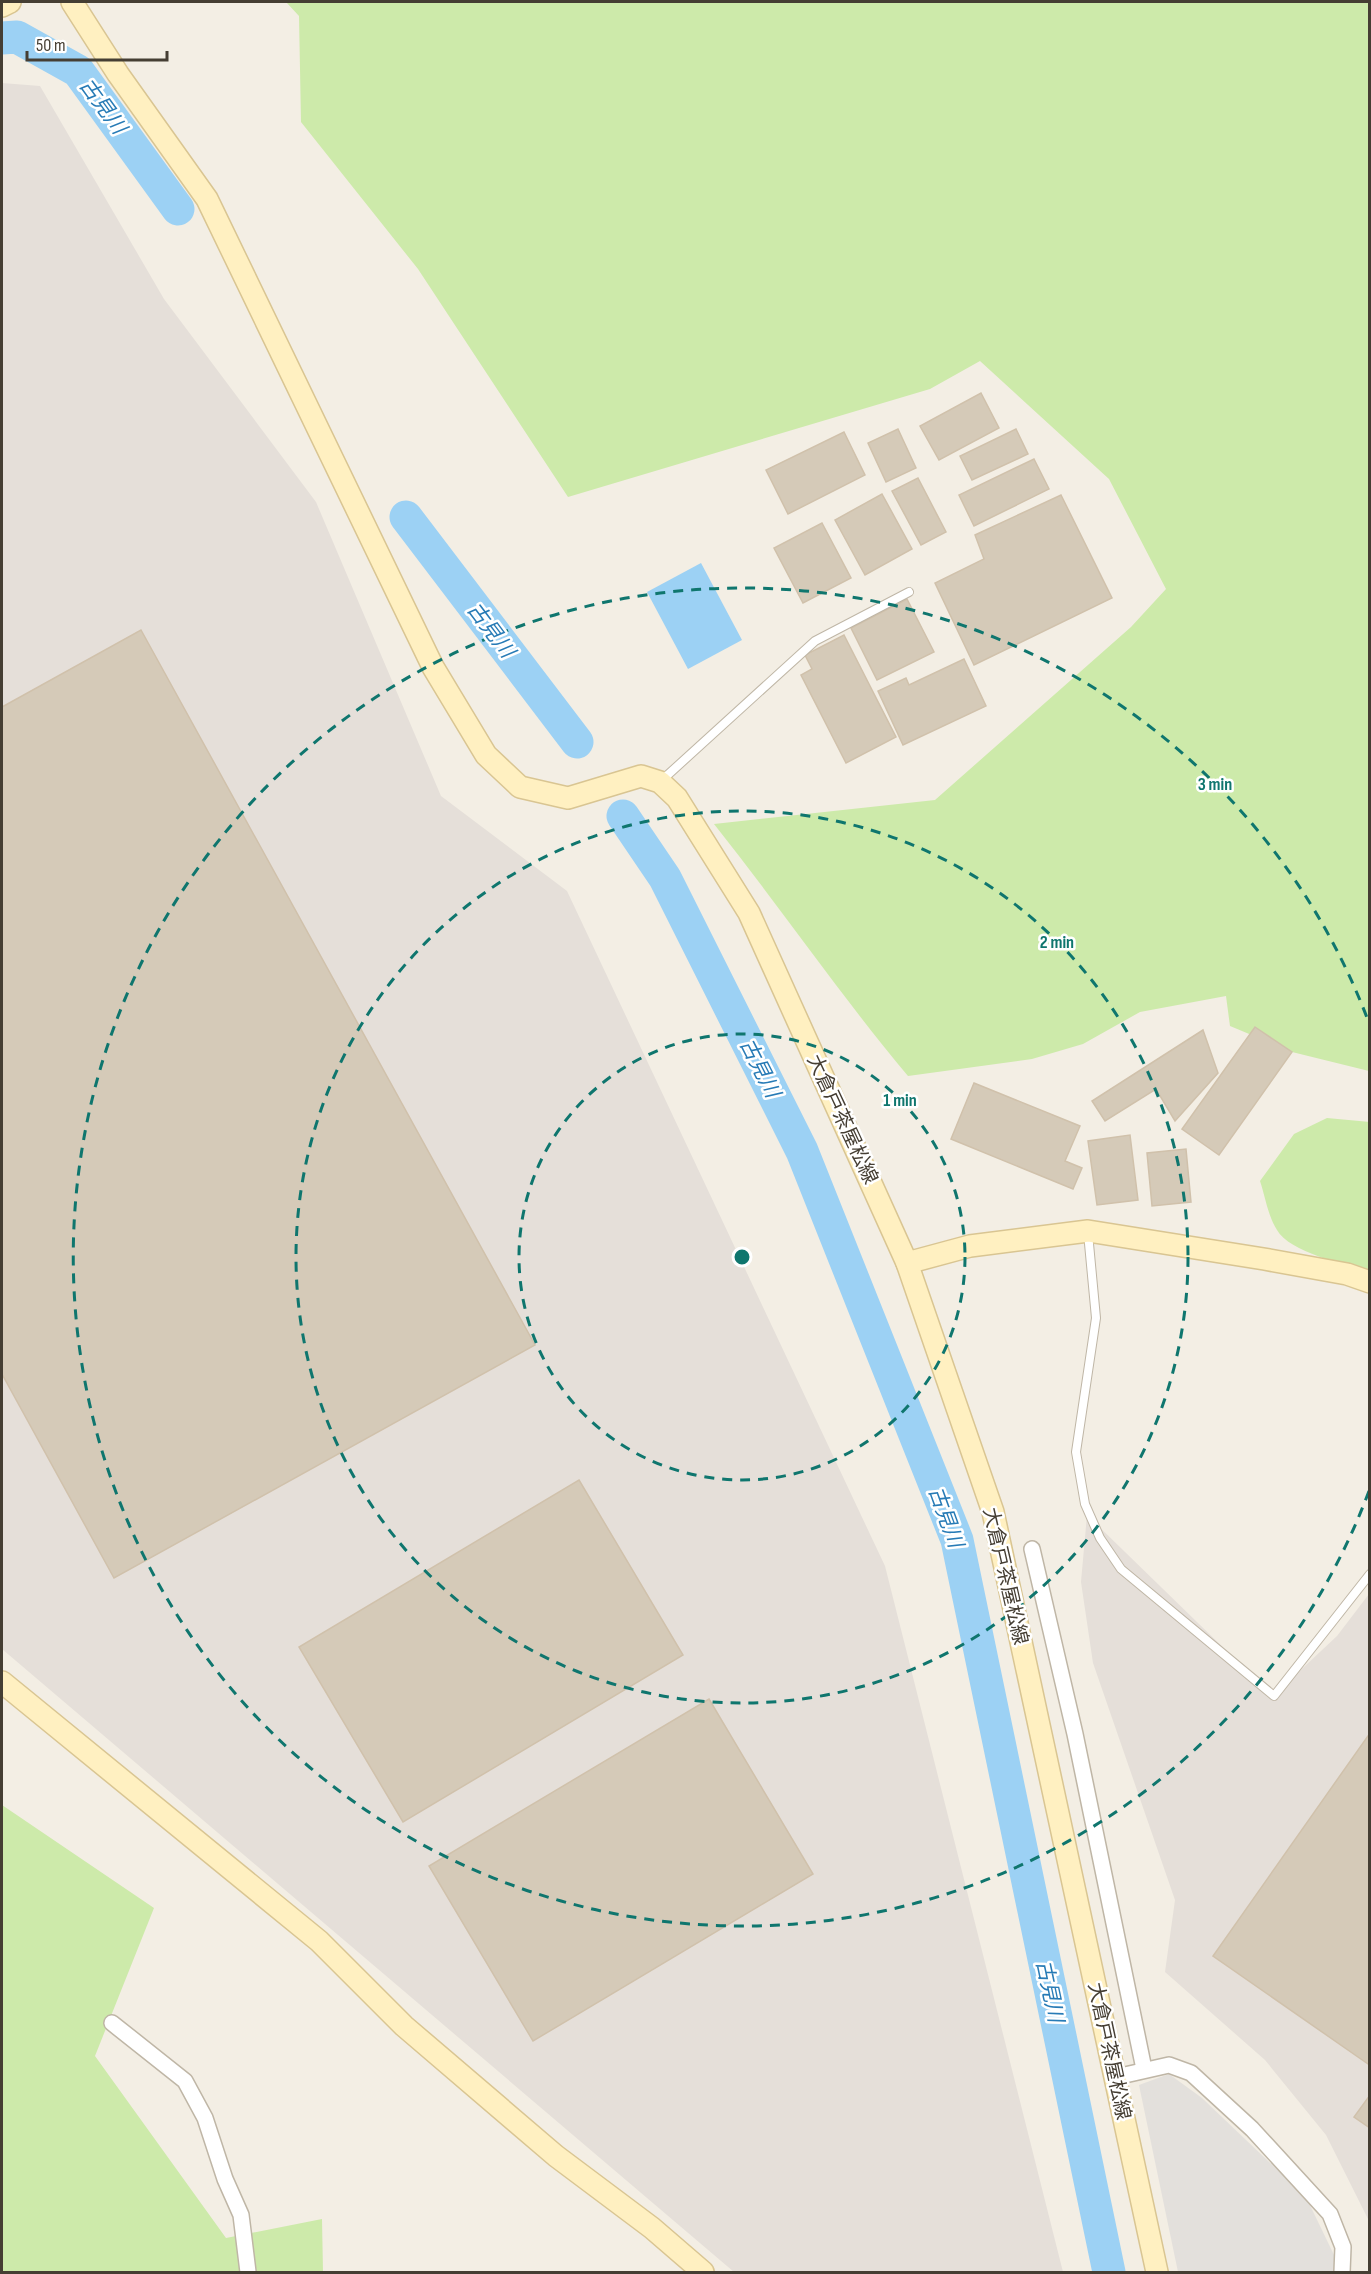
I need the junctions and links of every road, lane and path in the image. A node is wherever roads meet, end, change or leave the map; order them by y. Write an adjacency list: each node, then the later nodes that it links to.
1 (10, 2): 3 (street)
2 (72, 2): 5 (street)
3 (2, 6)
4 (909, 592): 5 (lane)
5 (660, 782): 7 (street, 大倉戸茶屋松線)
6 (1088, 1231): 7 (street); 8 (street); 10 (lane)
7 (907, 1263): 14 (street, 大倉戸茶屋松線)
8 (1370, 1282)
9 (1032, 1549): 13 (street)
10 (1370, 1574)
11 (2, 1682): 16 (street)
12 (112, 2023): 15 (street)
13 (1144, 2069): 14 (street); 18 (street)
14 (1116, 2077): 17 (street, 大倉戸茶屋松線)
15 (248, 2272)
16 (703, 2272)
17 (1157, 2272)
18 (1342, 2272)

